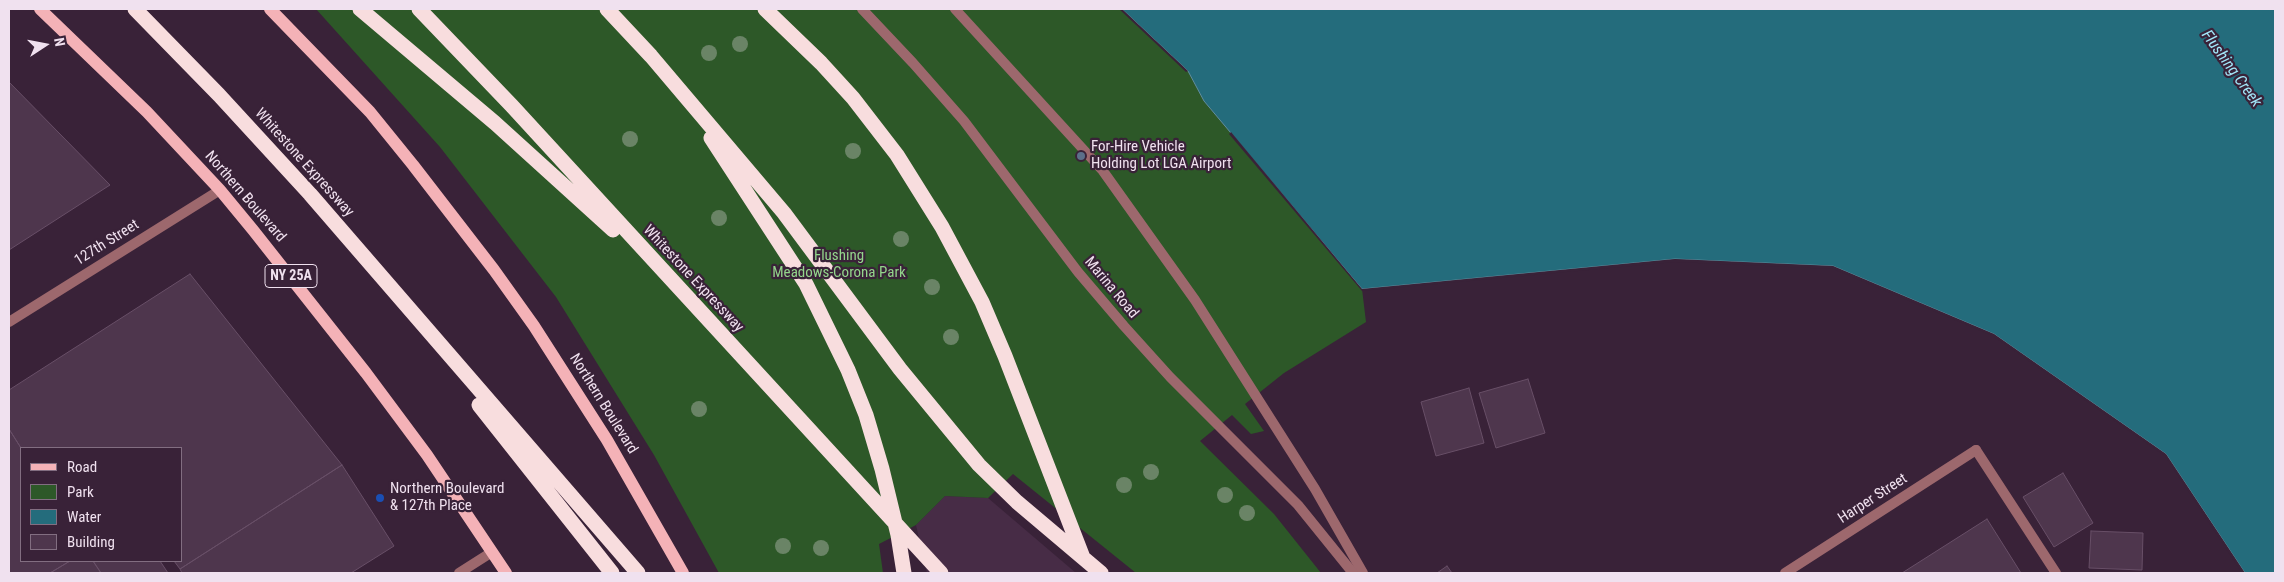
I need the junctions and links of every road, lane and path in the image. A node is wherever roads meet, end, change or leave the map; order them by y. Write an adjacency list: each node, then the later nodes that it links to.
1 (40, 9): 11 (main road, Northern Boulevard / NY 25A)
2 (135, 9): 12 (highway, Whitestone Expressway)
3 (270, 9): 20 (main road, Northern Boulevard)
4 (360, 9): 13 (highway)
5 (419, 9): 13 (highway, Whitestone Expressway)
6 (607, 9): 10 (highway)
7 (766, 9): 23 (highway)
8 (862, 9): 25 (street, Marina Road)
9 (955, 9): 26 (street)
10 (651, 56): 21 (highway); 24 (highway)
11 (220, 190): 14 (street, 127th Street); 15 (main road, Northern Boulevard / NY 25A)
12 (355, 246): 18 (highway); 19 (highway, Whitestone Expressway)
13 (688, 299): 22 (highway, Whitestone Expressway)
14 (9, 322)
15 (492, 552): 16 (street); 17 (main road, Northern Boulevard / NY 25A)
16 (459, 573)
17 (506, 573)
18 (612, 573)
19 (638, 573)
20 (683, 573)
21 (904, 573)
22 (941, 573)
23 (1088, 573)
24 (1101, 573)
25 (1353, 573)
26 (1362, 573)
27 (1785, 573): 28 (street, Harper Street)
28 (2056, 573)

